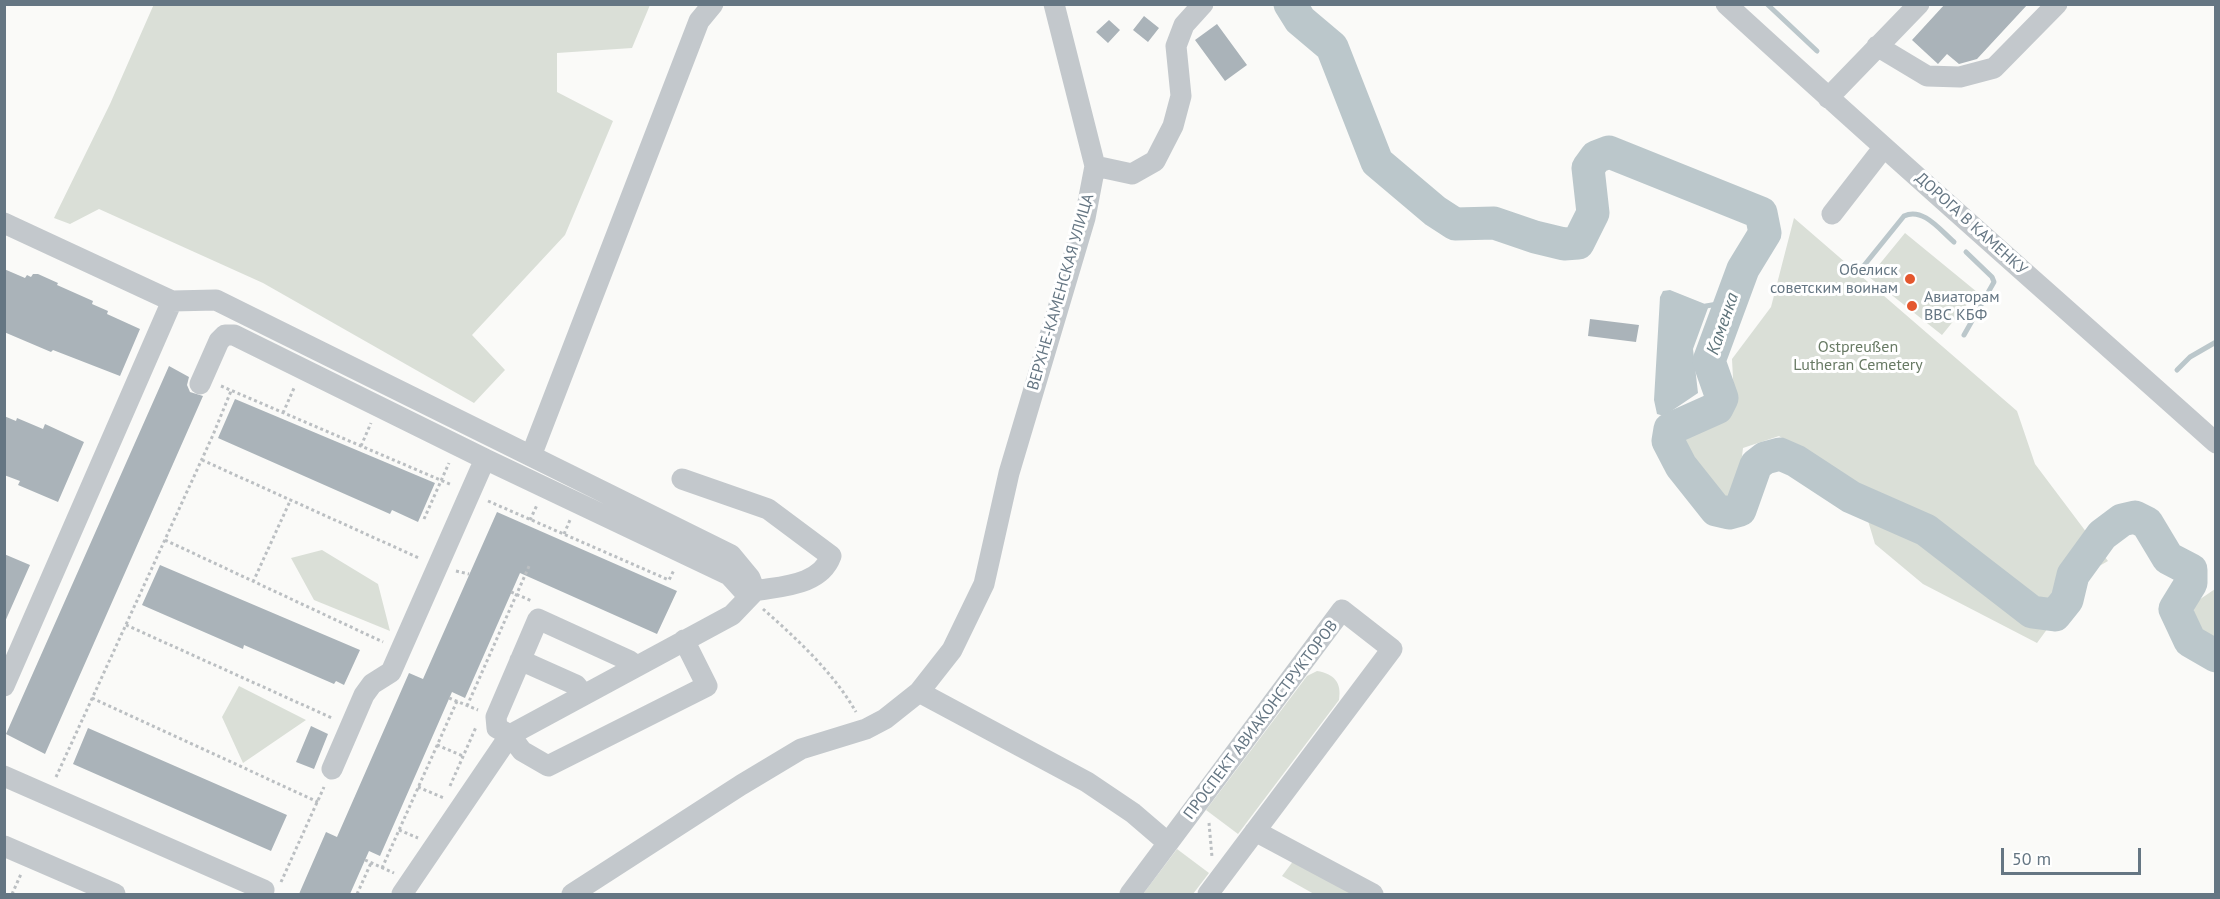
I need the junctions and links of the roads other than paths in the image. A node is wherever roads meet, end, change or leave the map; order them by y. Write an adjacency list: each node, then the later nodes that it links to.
1 (713, 4): 16 (street)
2 (1054, 4): 10 (street, ВЕРХНЕ-КАМЕНСКАЯ УЛИЦА)
3 (1203, 4): 10 (street)
4 (1726, 4): 8 (street, ДОРОГА В КАМЕНКУ)
5 (1919, 4): 7 (street)
6 (2057, 4): 7 (street)
7 (1877, 46): 8 (street)
8 (1828, 98): 9 (street, ДОРОГА В КАМЕНКУ)
9 (1884, 147): 11 (street); 15 (street, ДОРОГА В КАМЕНКУ)
10 (1095, 166): 24 (street, ВЕРХНЕ-КАМЕНСКАЯ УЛИЦА)
11 (1832, 214)
12 (4, 223): 13 (street)
13 (172, 301): 16 (street); 23 (street)
14 (202, 380): 17 (street)
15 (2216, 443)
16 (531, 456): 19 (street)
17 (486, 459): 19 (street); 27 (street)
18 (682, 478): 19 (street)
19 (752, 594): 20 (street)
20 (684, 640): 22 (street); 26 (street)
21 (520, 660): 22 (street); 25 (street); 26 (street)
22 (633, 668): 25 (street)
23 (4, 686)
24 (919, 692): 30 (street); 35 (street, ВЕРХНЕ-КАМЕНСКАЯ УЛИЦА)
25 (584, 694): 26 (street)
26 (510, 735): 32 (street)
27 (332, 769)
28 (4, 776): 33 (street)
29 (1255, 831): 30 (street, ПРОСПЕКТ АВИАКОНСТРУКТОРОВ); 37 (street, ПРОСПЕКТ АВИАКОНСТРУКТОРОВ); 38 (street)
30 (1168, 843): 36 (street, ПРОСПЕКТ АВИАКОНСТРУКТОРОВ)
31 (4, 846): 34 (street)
32 (406, 888)
33 (271, 890)
34 (115, 894)
35 (572, 894)
36 (1130, 894)
37 (1208, 894)
38 (1373, 894)

